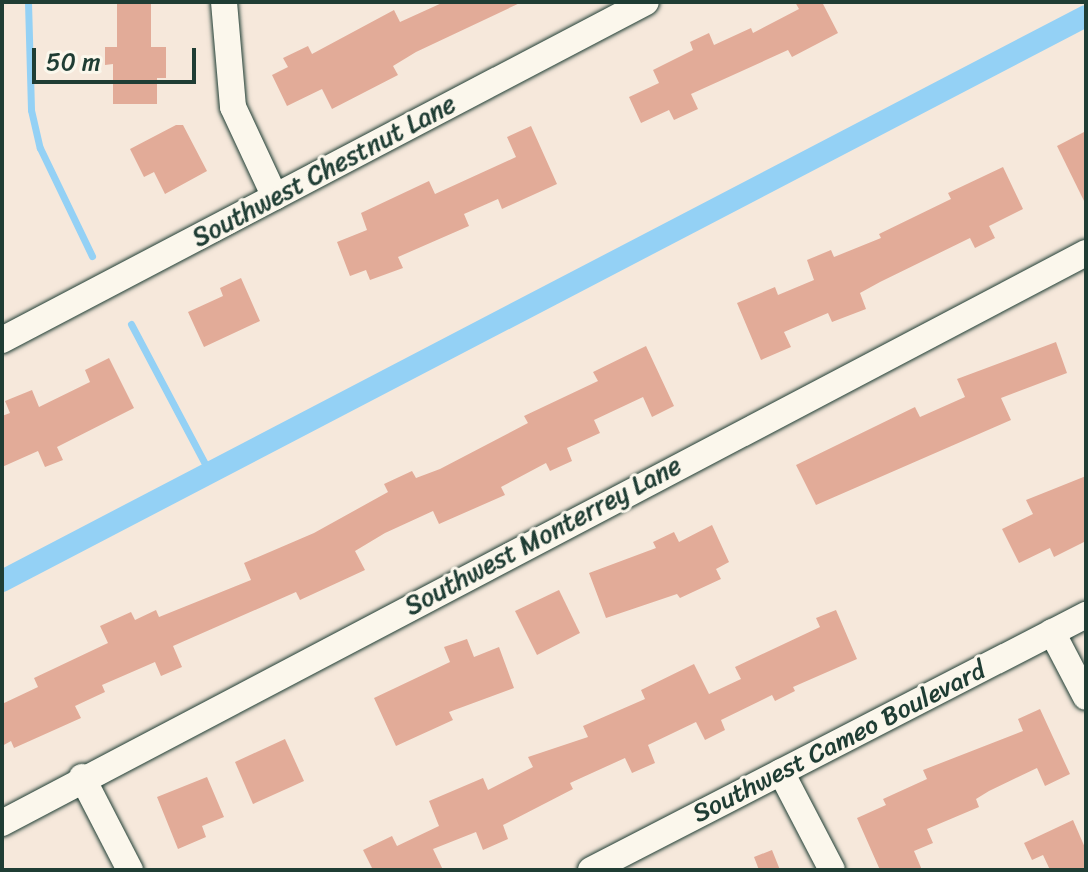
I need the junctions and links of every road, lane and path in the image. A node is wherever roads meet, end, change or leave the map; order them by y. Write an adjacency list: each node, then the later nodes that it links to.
1 (224, 2): 3 (street)
2 (646, 2): 3 (street, Southwest Chestnut Lane)
3 (275, 197): 5 (street, Southwest Chestnut Lane)
4 (1086, 253): 10 (street, Southwest Monterrey Lane)
5 (2, 340)
6 (1086, 615): 7 (street, Southwest Cameo Boulevard)
7 (1052, 632): 8 (street); 9 (street, Southwest Cameo Boulevard)
8 (1086, 697)
9 (781, 772): 13 (street, Southwest Cameo Boulevard); 14 (street)
10 (82, 777): 11 (street, Southwest Monterrey Lane); 12 (street)
11 (2, 823)
12 (130, 870)
13 (591, 870)
14 (832, 870)

